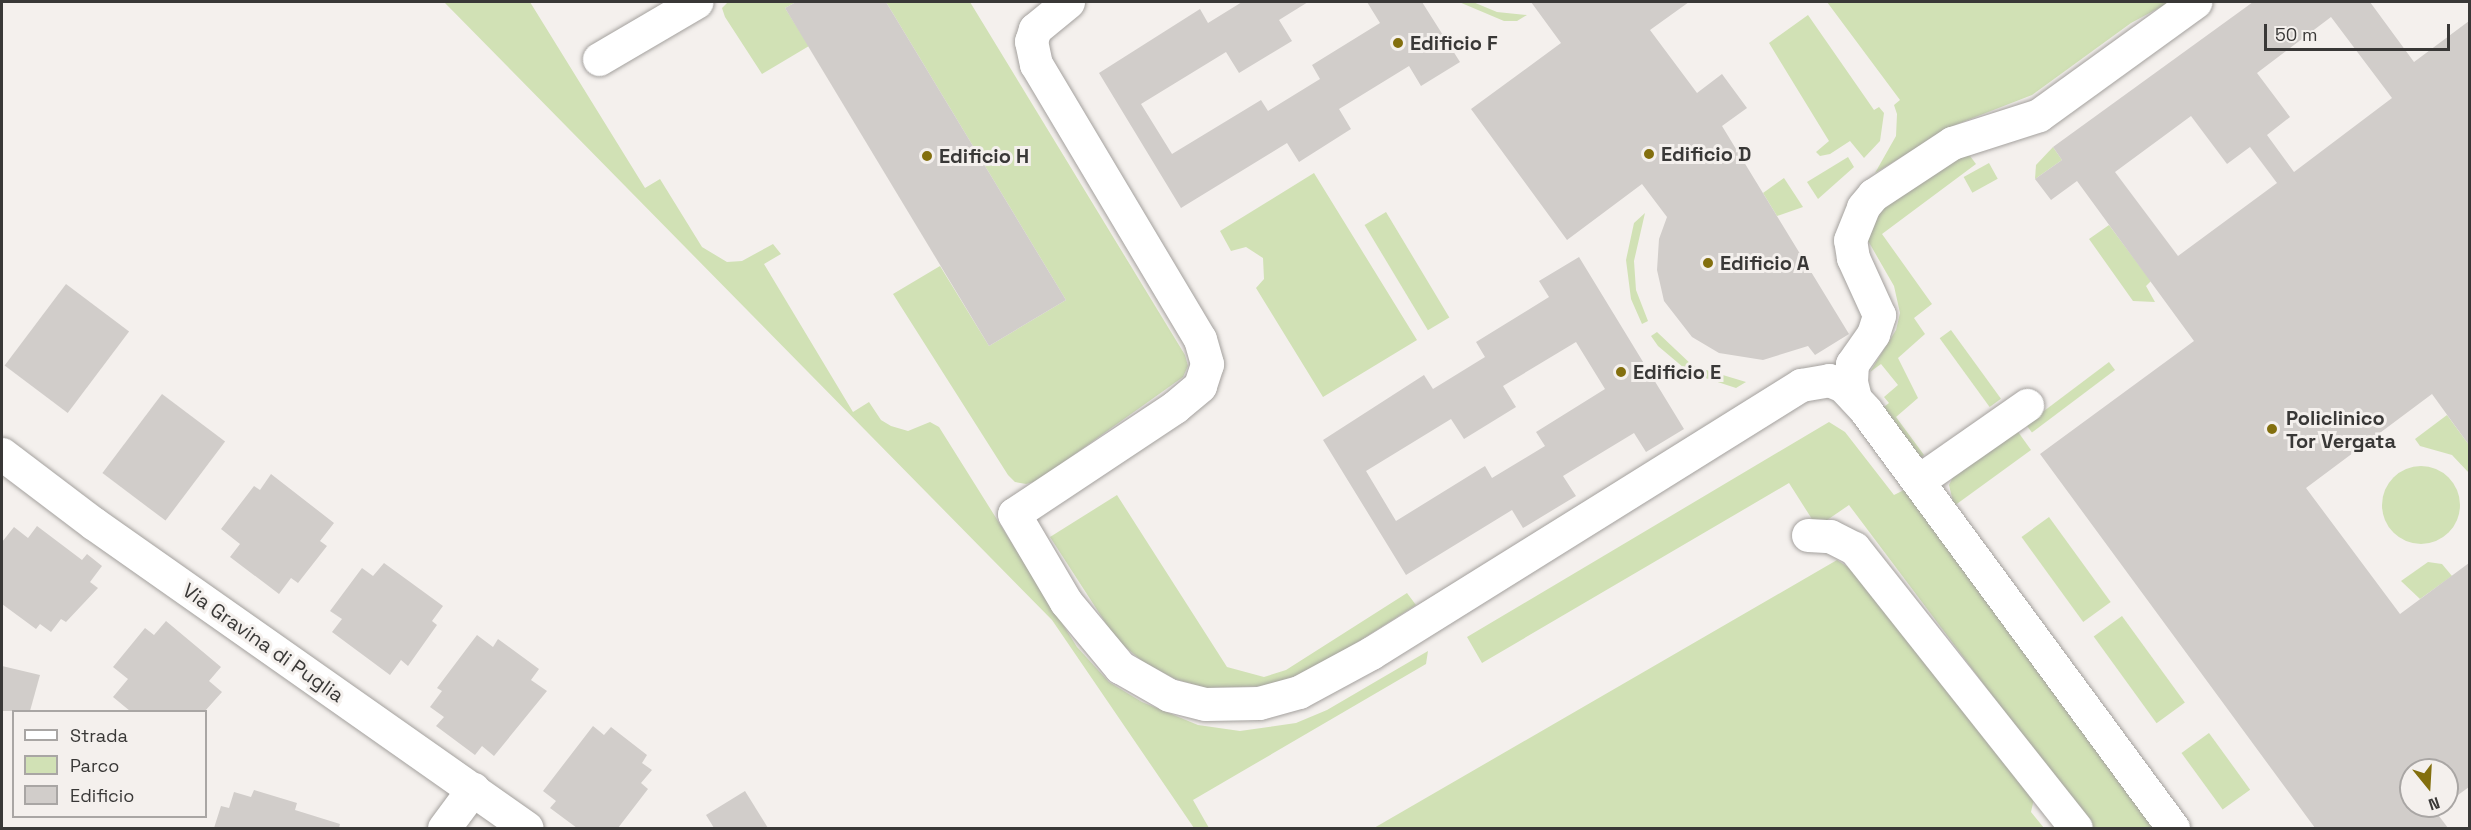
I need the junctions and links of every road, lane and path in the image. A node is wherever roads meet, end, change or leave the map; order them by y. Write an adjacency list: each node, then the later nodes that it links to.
1 (696, 2): 4 (street)
2 (1068, 2): 5 (street)
3 (2195, 2): 5 (street)
4 (599, 59)
5 (1855, 398): 8 (street)
6 (2027, 405): 8 (street)
7 (2, 454): 10 (street, Via Gravina di Puglia)
8 (1918, 481): 14 (street)
9 (1808, 535): 13 (street)
10 (474, 789): 11 (street); 12 (street, Via Gravina di Puglia)
11 (444, 828)
12 (527, 828)
13 (2076, 828)
14 (2173, 828)

